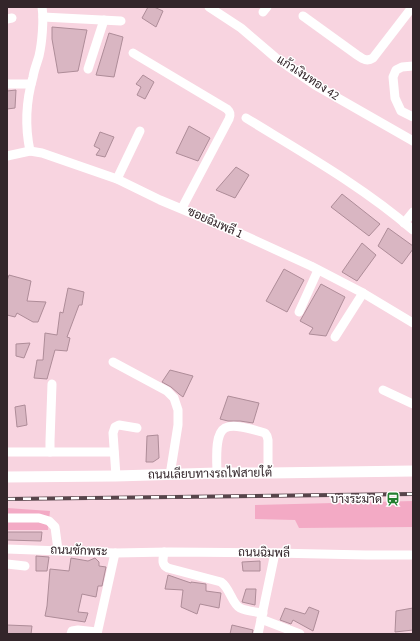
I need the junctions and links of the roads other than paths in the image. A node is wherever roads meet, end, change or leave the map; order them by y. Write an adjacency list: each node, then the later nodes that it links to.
1 (42, 7): 5 (street)
2 (209, 7): 16 (street, แก้วเงินทอง 42)
3 (410, 11): 4 (street)
4 (303, 16)
5 (43, 17): 6 (street); 12 (street)
6 (104, 20): 7 (street); 10 (street)
7 (121, 21)
8 (133, 54): 20 (street)
9 (413, 66): 13 (street)
10 (88, 69)
11 (7, 84): 12 (street)
12 (31, 84): 17 (street)
13 (413, 117)
14 (246, 118): 22 (street)
15 (140, 131): 19 (street)
16 (413, 142)
17 (30, 151): 18 (street, ซอยฉิมพลี 1); 19 (street, ซอยฉิมพลี 1)
18 (7, 156)
19 (117, 179): 20 (street, ซอยฉิมพลี 1)
20 (182, 208): 24 (street, ซอยฉิมพลี 1)
21 (413, 212): 22 (street)
22 (404, 222): 23 (street)
23 (413, 230)
24 (318, 270): 25 (street, ซอยฉิมพลี 1); 26 (street)
25 (363, 293): 27 (street, ซอยฉิมพลี 1); 28 (street)
26 (299, 312)
27 (413, 323)
28 (335, 337)
29 (113, 362): 40 (street)
30 (52, 384): 35 (street)
31 (383, 390): 32 (street)
32 (413, 404)
33 (137, 428): 36 (street)
34 (7, 452): 35 (street)
35 (50, 452): 36 (street)
36 (114, 452): 41 (street)
37 (413, 471): 39 (main road, ถนนเลียบทางรถไฟสายใต้)
38 (217, 473): 39 (main road, ถนนเลียบทางรถไฟสายใต้); 39 (street); 40 (main road, ถนนเลียบทางรถไฟสายใต้)
39 (268, 473)
40 (170, 475): 41 (main road, ถนนเลียบทางรถไฟสายใต้)
41 (116, 476): 42 (main road, ถนนเลียบทางรถไฟสายใต้)
42 (7, 477)
43 (7, 518): 45 (street)
44 (7, 549): 45 (street, ถนนชักพระ)
45 (58, 550): 47 (street, ถนนชักพระ)
46 (164, 552): 47 (street, ถนนฉิมพลี); 48 (street, ถนนฉิมพลี); 52 (street)
47 (115, 553): 53 (street, ถนนชักพระ)
48 (274, 553): 49 (street, ถนนฉิมพลี); 52 (street)
49 (413, 555)
50 (7, 564): 51 (street)
51 (25, 566)
52 (262, 616): 55 (street); 56 (street)
53 (97, 633): 54 (street)
54 (71, 634)
55 (258, 634)
56 (300, 634)

